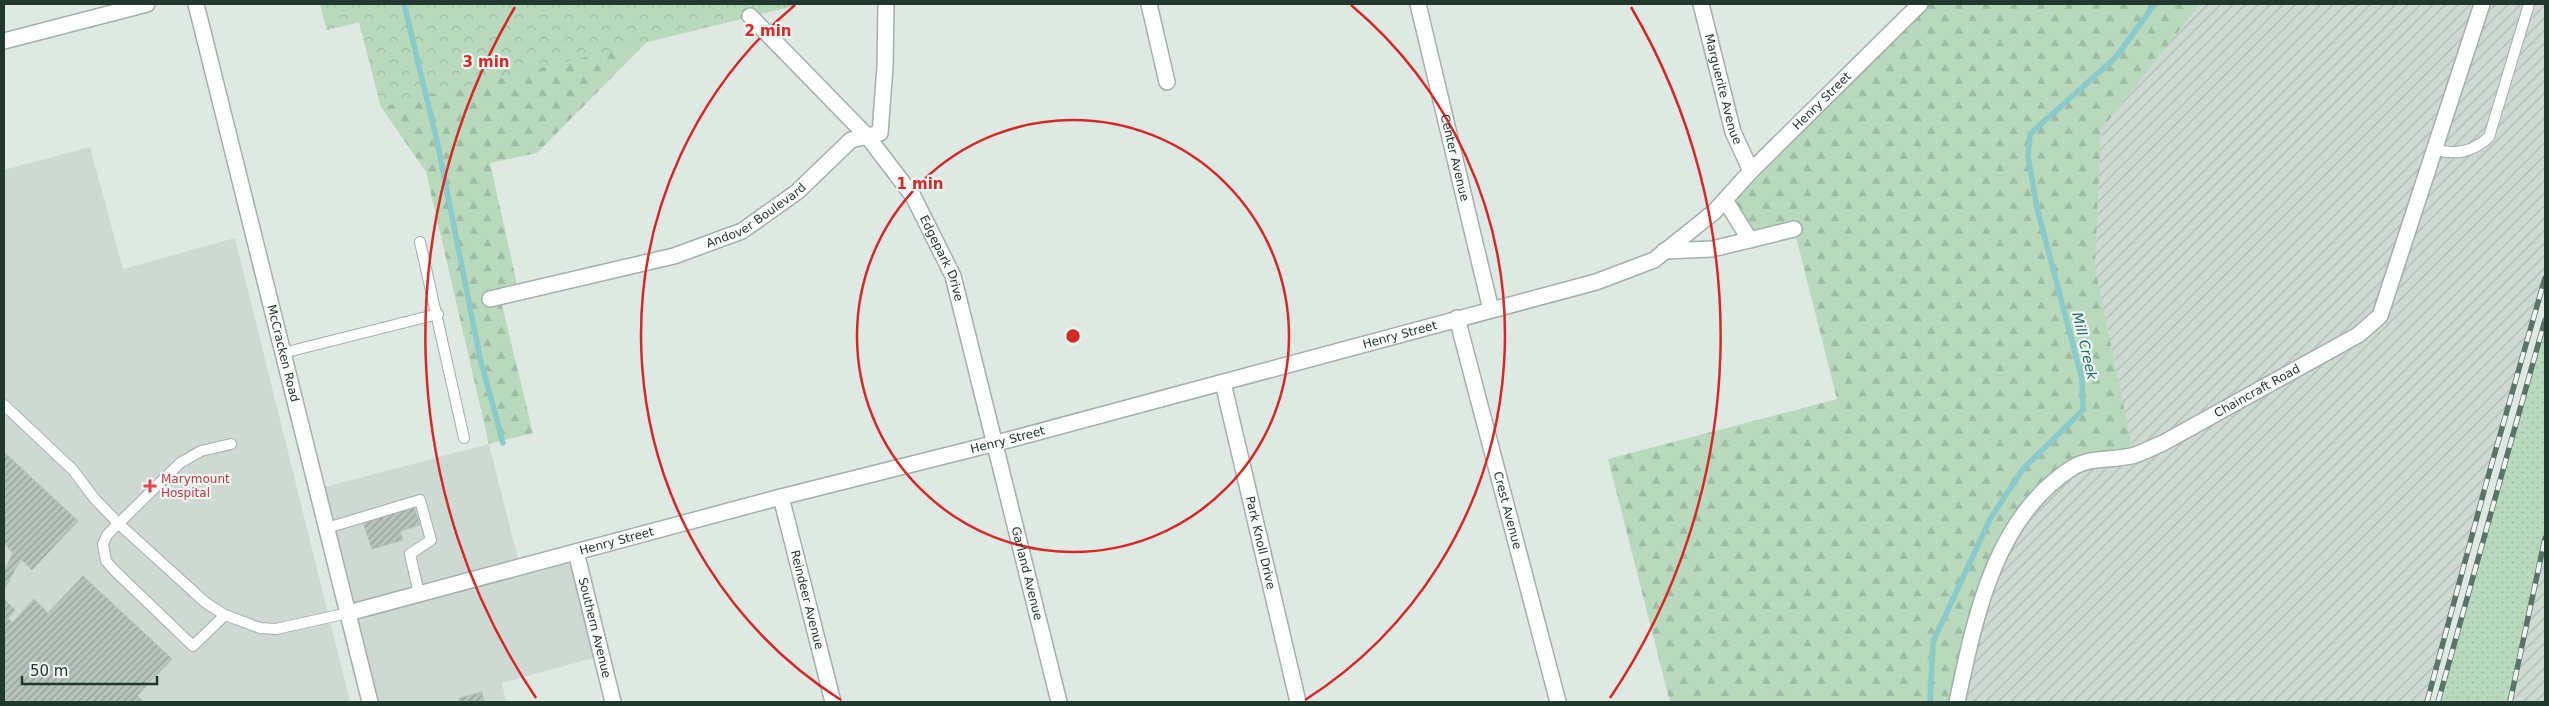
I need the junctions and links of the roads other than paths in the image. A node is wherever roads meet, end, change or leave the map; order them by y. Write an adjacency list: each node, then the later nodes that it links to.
1 (147, 4): 11 (street)
2 (196, 4): 25 (street, McCracken Road)
3 (886, 4): 13 (street, Andover Boulevard)
4 (1149, 4): 12 (street)
5 (1418, 4): 22 (street, Center Avenue)
6 (1700, 4): 15 (street, Marguerite Avenue)
7 (1920, 4): 15 (street, Henry Street)
8 (2482, 4): 14 (street, Chaincraft Road)
9 (2529, 4): 14 (lane)
10 (750, 16): 13 (street, Edgepark Drive)
11 (4, 41)
12 (1167, 82)
13 (866, 136): 21 (street, Andover Boulevard); 30 (street, Edgepark Drive)
14 (2434, 149): 44 (street, Chaincraft Road)
15 (1751, 171): 16 (street, Henry Street)
16 (1725, 200): 18 (street); 20 (street, Henry Street)
17 (1794, 229): 18 (street, Henry Street)
18 (1750, 240): 20 (street, Henry Street)
19 (420, 242): 23 (lane)
20 (1664, 252): 22 (street, Henry Street)
21 (490, 300)
22 (1491, 310): 24 (street, Henry Street)
23 (438, 314): 25 (lane); 28 (lane)
24 (1458, 318): 26 (street, Henry Street); 43 (street, Crest Avenue)
25 (283, 353): 33 (street, McCracken Road)
26 (1223, 383): 30 (street, Henry Street); 42 (street, Park Knoll Drive)
27 (4, 405): 32 (lane)
28 (464, 438)
29 (231, 444): 32 (lane)
30 (995, 444): 31 (street, Henry Street); 41 (street, Garland Avenue)
31 (781, 497): 34 (street, Henry Street); 40 (street, Reindeer Avenue)
32 (119, 524): 37 (lane); 37 (lane)
33 (327, 528): 35 (lane); 36 (street, McCracken Road)
34 (576, 552): 35 (street, Henry Street); 39 (street, Southern Avenue)
35 (419, 594): 36 (street, Henry Street)
36 (348, 613): 37 (lane); 38 (street, McCracken Road)
37 (225, 615)
38 (370, 702)
39 (613, 702)
40 (833, 702)
41 (1059, 702)
42 (1298, 702)
43 (1558, 702)
44 (1957, 702)

